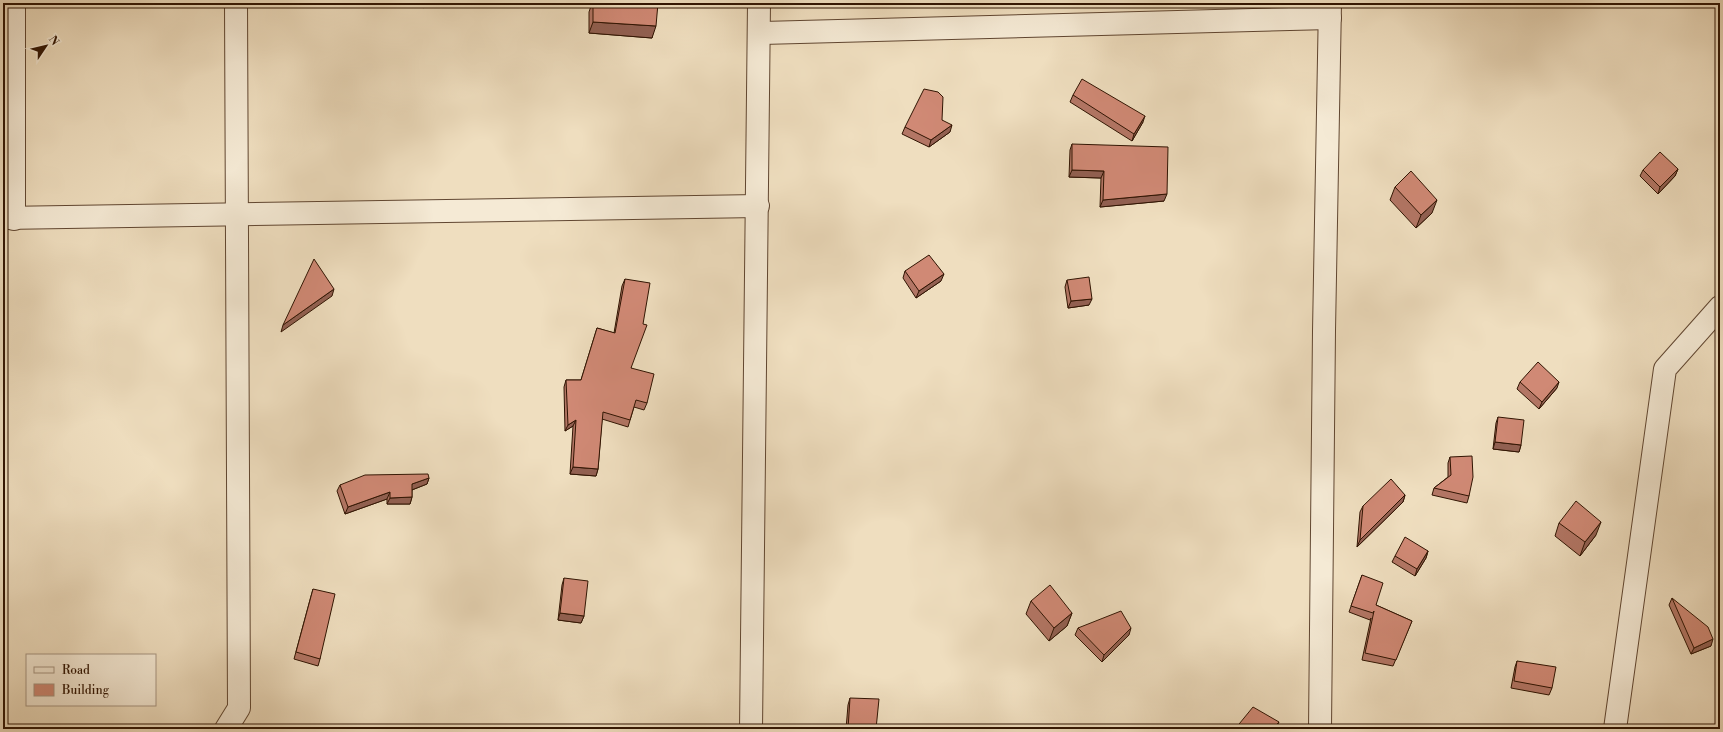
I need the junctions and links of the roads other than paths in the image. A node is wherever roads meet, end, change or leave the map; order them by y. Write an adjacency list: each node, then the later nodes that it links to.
1 (14, 3): 8 (street)
2 (236, 3): 7 (street)
3 (759, 3): 5 (street)
4 (1330, 11): 5 (street); 14 (street)
5 (760, 33): 6 (street)
6 (758, 206): 7 (street); 13 (street)
7 (238, 215): 8 (street); 12 (street)
8 (8, 218)
9 (1720, 307): 11 (street)
10 (1720, 329): 11 (street)
11 (1664, 369): 15 (street)
12 (226, 729)
13 (751, 729)
14 (1320, 729)
15 (1615, 729)

